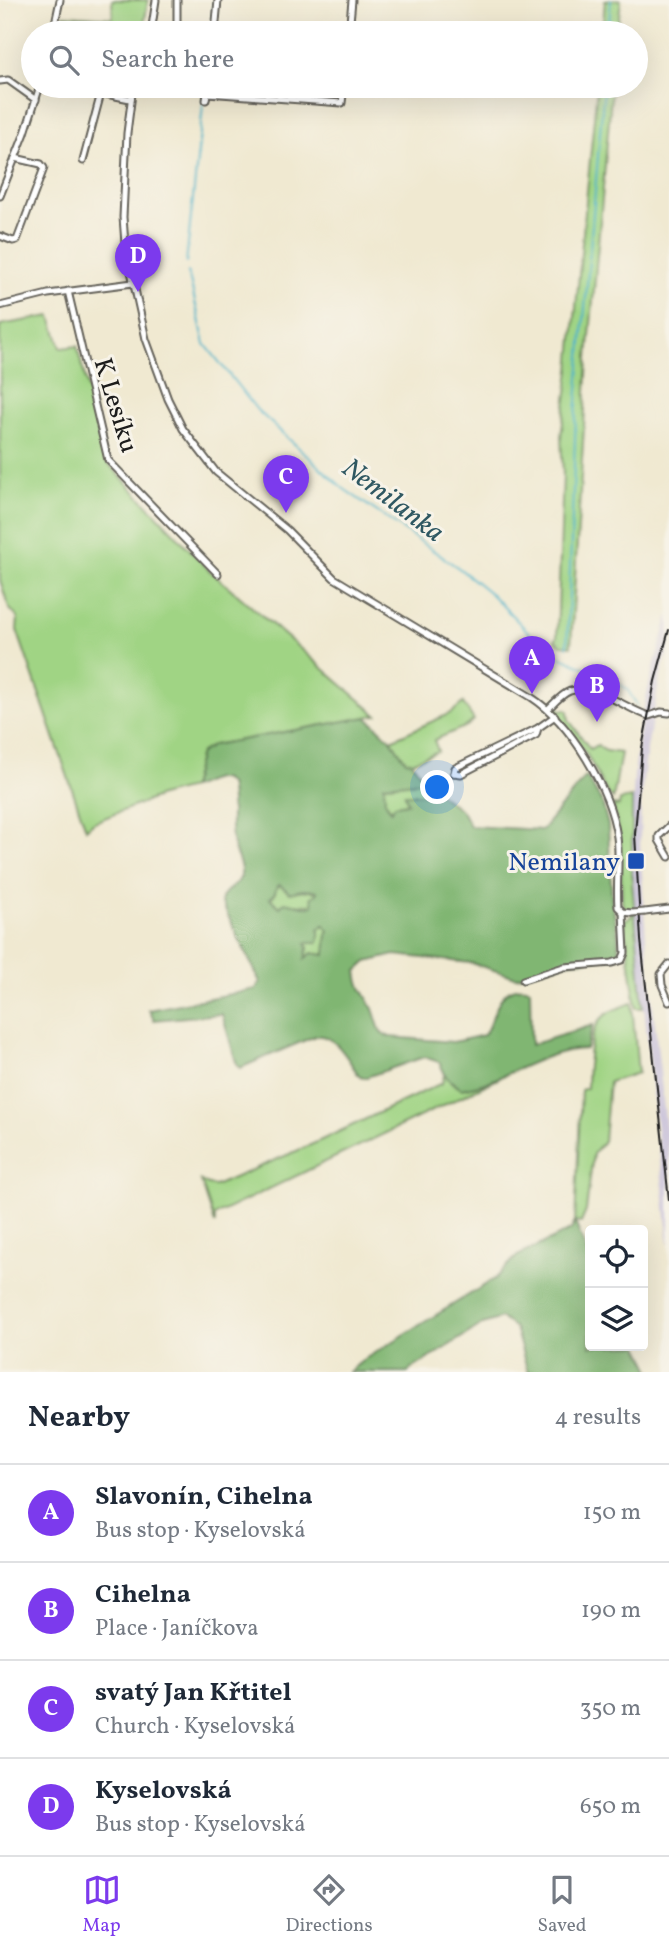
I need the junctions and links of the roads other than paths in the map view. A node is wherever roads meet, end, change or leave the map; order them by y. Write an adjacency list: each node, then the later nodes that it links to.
1 (156, 0): 7 (street)
2 (177, 0): 8 (street)
3 (218, 0): 9 (street)
4 (352, 0): 10 (street)
5 (57, 1): 6 (street)
6 (54, 21)
7 (153, 21)
8 (177, 21)
9 (216, 21)
10 (350, 21)
11 (0, 81): 12 (street)
12 (21, 89)
13 (33, 98): 19 (street)
14 (100, 98): 21 (street)
15 (125, 98): 18 (street)
16 (229, 98): 17 (street)
17 (343, 98)
18 (130, 99): 24 (street)
19 (36, 100): 20 (street)
20 (15, 158): 22 (street); 23 (street)
21 (83, 161)
22 (0, 196)
23 (0, 236)
24 (133, 283): 25 (street); 28 (street)
25 (68, 291): 26 (street); 27 (street, K Lesíku)
26 (0, 306)
27 (218, 574)
28 (548, 709): 29 (street); 30 (street)
29 (669, 713)
30 (555, 716): 31 (street); 35 (street)
31 (538, 728): 31 (street)
32 (669, 827): 33 (street)
33 (669, 857)
34 (669, 909): 35 (street, bridge)
35 (623, 912): 37 (street)
36 (669, 964): 38 (street)
37 (523, 980)
38 (669, 1002)

